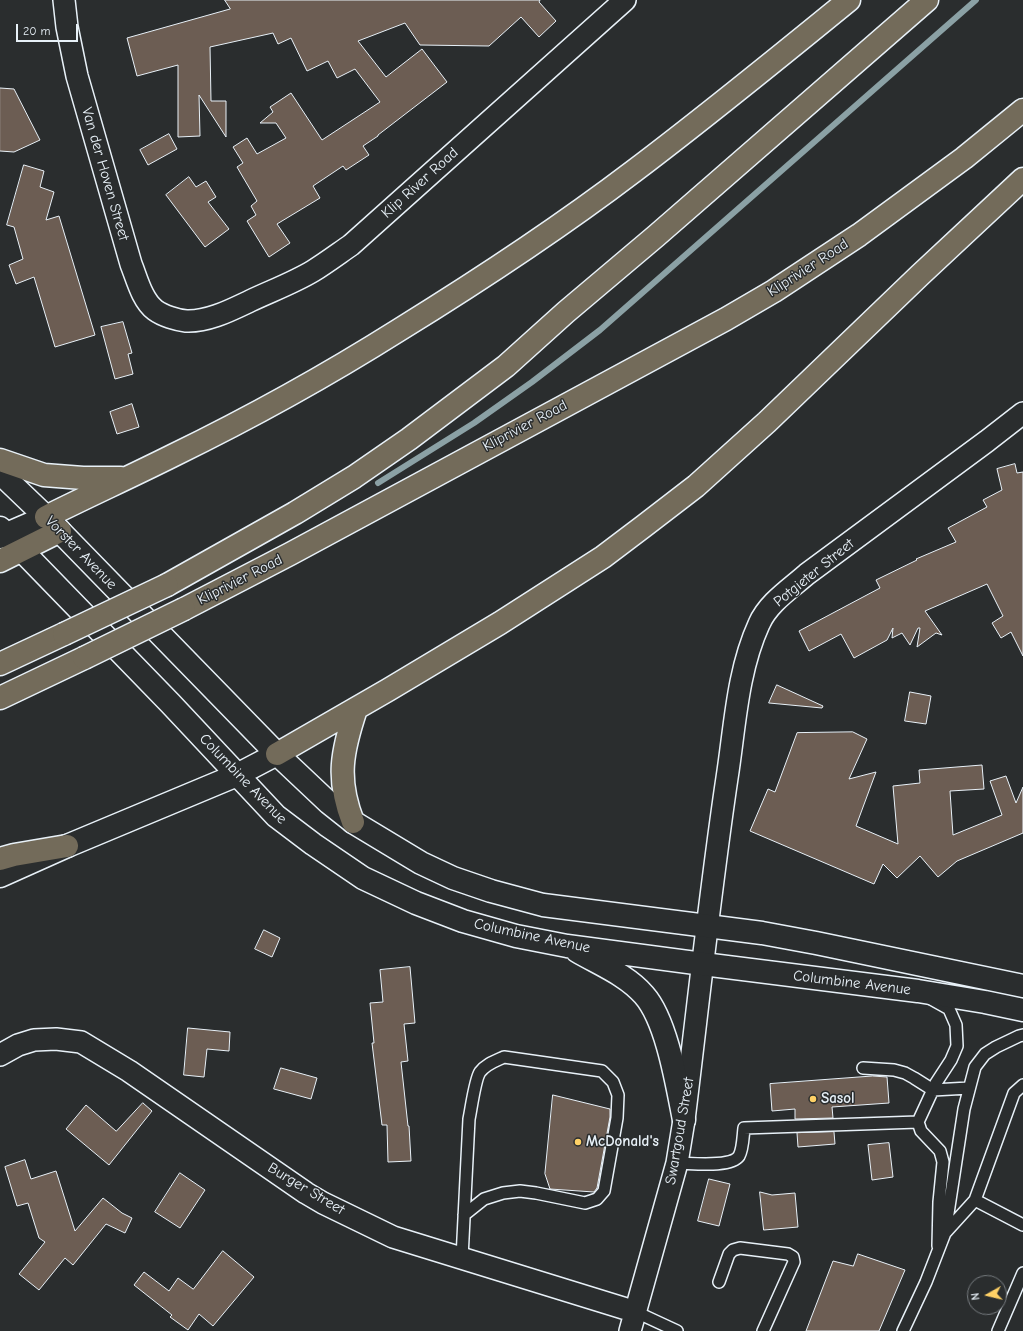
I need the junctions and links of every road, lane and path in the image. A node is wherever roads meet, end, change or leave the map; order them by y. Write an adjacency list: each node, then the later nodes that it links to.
1 (64, 0): 7 (street, Van der Hoven Street)
2 (625, 0): 7 (street, Klip River Road)
3 (849, 0): 11 (main road)
4 (926, 0): 17 (main road, Kliprivier Road, bridge)
5 (1023, 110): 18 (main road, Kliprivier Road, bridge)
6 (1023, 179): 19 (main road)
7 (186, 321)
8 (1023, 413): 26 (street, Potgieter Street)
9 (0, 460): 11 (main road)
10 (0, 473): 12 (main road, Vorster Avenue)
11 (126, 478): 12 (main road)
12 (53, 524): 13 (main road); 14 (main road); 16 (main road, Vorster Avenue)
13 (2, 533): 14 (main road)
14 (22, 551): 15 (main road); 21 (main road, Columbine Avenue)
15 (0, 561)
16 (160, 634): 20 (main road, Columbine Avenue)
17 (0, 664)
18 (0, 698)
19 (356, 708): 20 (main road); 22 (main road)
20 (277, 754): 21 (main road); 22 (main road, Columbine Avenue)
21 (237, 775): 23 (main road); 27 (main road, Columbine Avenue)
22 (353, 822): 26 (main road, Columbine Avenue)
23 (67, 846): 24 (main road); 25 (main road)
24 (0, 859)
25 (0, 876)
26 (707, 926): 28 (street, Swartgoud Street); 29 (main road, Columbine Avenue)
27 (567, 946): 28 (main road, Columbine Avenue); 38 (main road)
28 (703, 964): 30 (main road, Columbine Avenue); 38 (street, Swartgoud Street)
29 (1023, 986)
30 (918, 992): 31 (main road, Columbine Avenue); 37 (lane)
31 (1023, 1010)
32 (1023, 1035): 36 (lane)
33 (0, 1055): 46 (street, Burger Street)
34 (863, 1068): 37 (lane)
35 (1023, 1086): 41 (lane)
36 (969, 1088): 37 (lane); 44 (lane)
37 (933, 1090): 39 (lane)
38 (684, 1120): 40 (street, Swartgoud Street)
39 (918, 1122): 40 (lane); 45 (lane)
40 (677, 1163): 49 (street, Swartgoud Street)
41 (975, 1200): 43 (lane); 44 (lane)
42 (464, 1215): 42 (lane); 46 (lane)
43 (1023, 1225)
44 (945, 1233): 45 (lane)
45 (938, 1250): 52 (lane)
46 (462, 1258): 49 (street, Burger Street)
47 (1023, 1273): 53 (lane)
48 (719, 1282): 51 (lane)
49 (633, 1321): 50 (lane)
50 (677, 1331)
51 (763, 1331)
52 (903, 1331)
53 (998, 1331)

